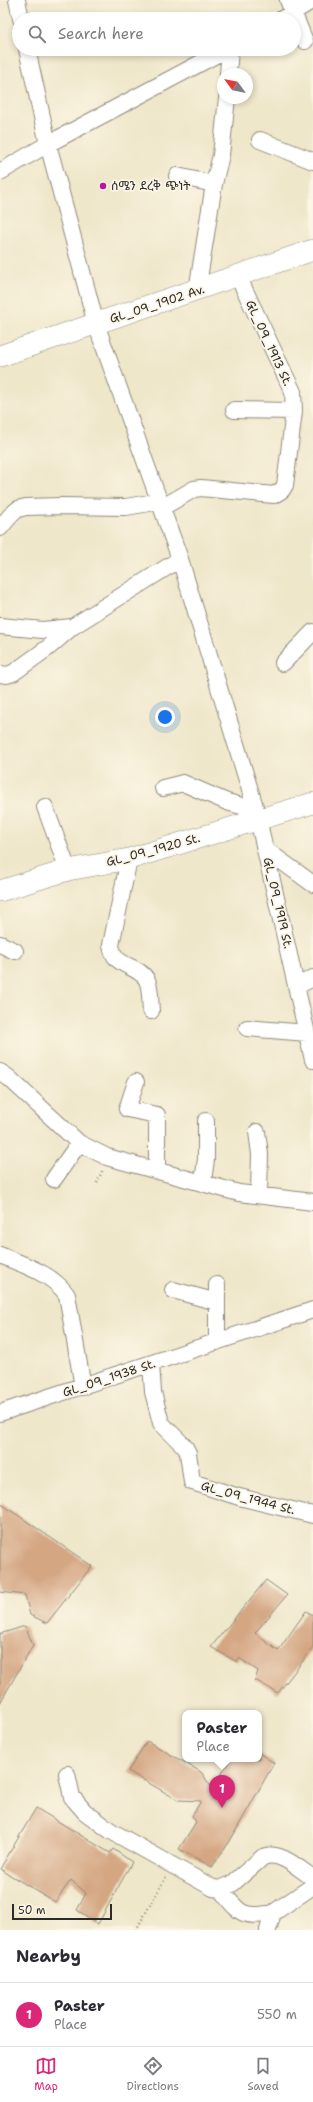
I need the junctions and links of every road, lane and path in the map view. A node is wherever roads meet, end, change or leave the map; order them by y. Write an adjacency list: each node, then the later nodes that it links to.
1 (17, 0): 4 (street)
2 (313, 0): 3 (street)
3 (288, 11)
4 (20, 12)
5 (301, 33): 6 (street)
6 (306, 41)
7 (29, 56): 13 (street, GL_09_1919 St.)
8 (214, 56): 13 (street)
9 (229, 56): 10 (street)
10 (228, 68)
11 (226, 104): 17 (street)
12 (260, 140): 14 (street)
13 (48, 144): 15 (street); 21 (street, GL_09_1919 St.)
14 (313, 161)
15 (0, 172)
16 (176, 176): 17 (street)
17 (214, 184): 20 (street)
18 (313, 250): 19 (main road, GL_09_1902 Av.)
19 (238, 276): 20 (main road, GL_09_1902 Av.); 24 (street, GL_09_1913 St.)
20 (197, 291): 21 (main road, GL_09_1902 Av.)
21 (96, 324): 22 (main road, GL_09_1902 Av.); 25 (street, GL_09_1919 St.)
22 (0, 356)
23 (234, 410): 24 (street)
24 (294, 411): 25 (street, GL_09_1913 St.)
25 (162, 504): 26 (street); 27 (street, GL_09_1919 St.)
26 (0, 528)
27 (180, 559): 29 (street); 36 (street, GL_09_1919 St.)
28 (0, 626): 29 (street)
29 (72, 627): 32 (street)
30 (313, 632): 31 (street)
31 (283, 663)
32 (0, 674)
33 (162, 788): 36 (street)
34 (313, 803): 36 (main road, GL_09_1920 St.)
35 (45, 807): 39 (street)
36 (257, 814): 37 (street, GL_09_1919 St.); 38 (main road, GL_09_1920 St.)
37 (266, 850): 40 (street); 45 (street, GL_09_1919 St.)
38 (130, 859): 39 (main road, GL_09_1920 St.); 46 (street)
39 (68, 870): 41 (main road, GL_09_1920 St.)
40 (313, 884)
41 (0, 891)
42 (0, 944): 43 (street)
43 (15, 951)
44 (313, 978): 45 (street)
45 (297, 986): 48 (street, GL_09_1919 St.)
46 (151, 1011)
47 (247, 1028): 48 (street)
48 (307, 1032): 49 (street, GL_09_1919 St.)
49 (313, 1060)
50 (0, 1072): 54 (street)
51 (136, 1082): 55 (street)
52 (206, 1121): 57 (street)
53 (257, 1132): 58 (street)
54 (79, 1143): 55 (street); 56 (street)
55 (157, 1170): 57 (street)
56 (54, 1178)
57 (203, 1182): 58 (street)
58 (259, 1194): 59 (street)
59 (313, 1202)
60 (0, 1255): 67 (street)
61 (217, 1285): 63 (street)
62 (172, 1290): 63 (street)
63 (217, 1302): 65 (street)
64 (313, 1310): 65 (street, GL_09_1938 St.)
65 (217, 1342): 66 (street, GL_09_1938 St.)
66 (151, 1364): 67 (street, GL_09_1938 St.); 69 (street, GL_09_1944 St.)
67 (83, 1387): 68 (street, GL_09_1938 St.)
68 (0, 1413)
69 (313, 1515)
70 (67, 1774): 71 (street)
71 (172, 1865): 74 (street); 76 (path)
72 (313, 1878): 74 (street)
73 (313, 1886): 75 (street)
74 (220, 1889): 75 (street)
75 (273, 1913): 77 (street)
76 (136, 1930)
77 (268, 1930)

